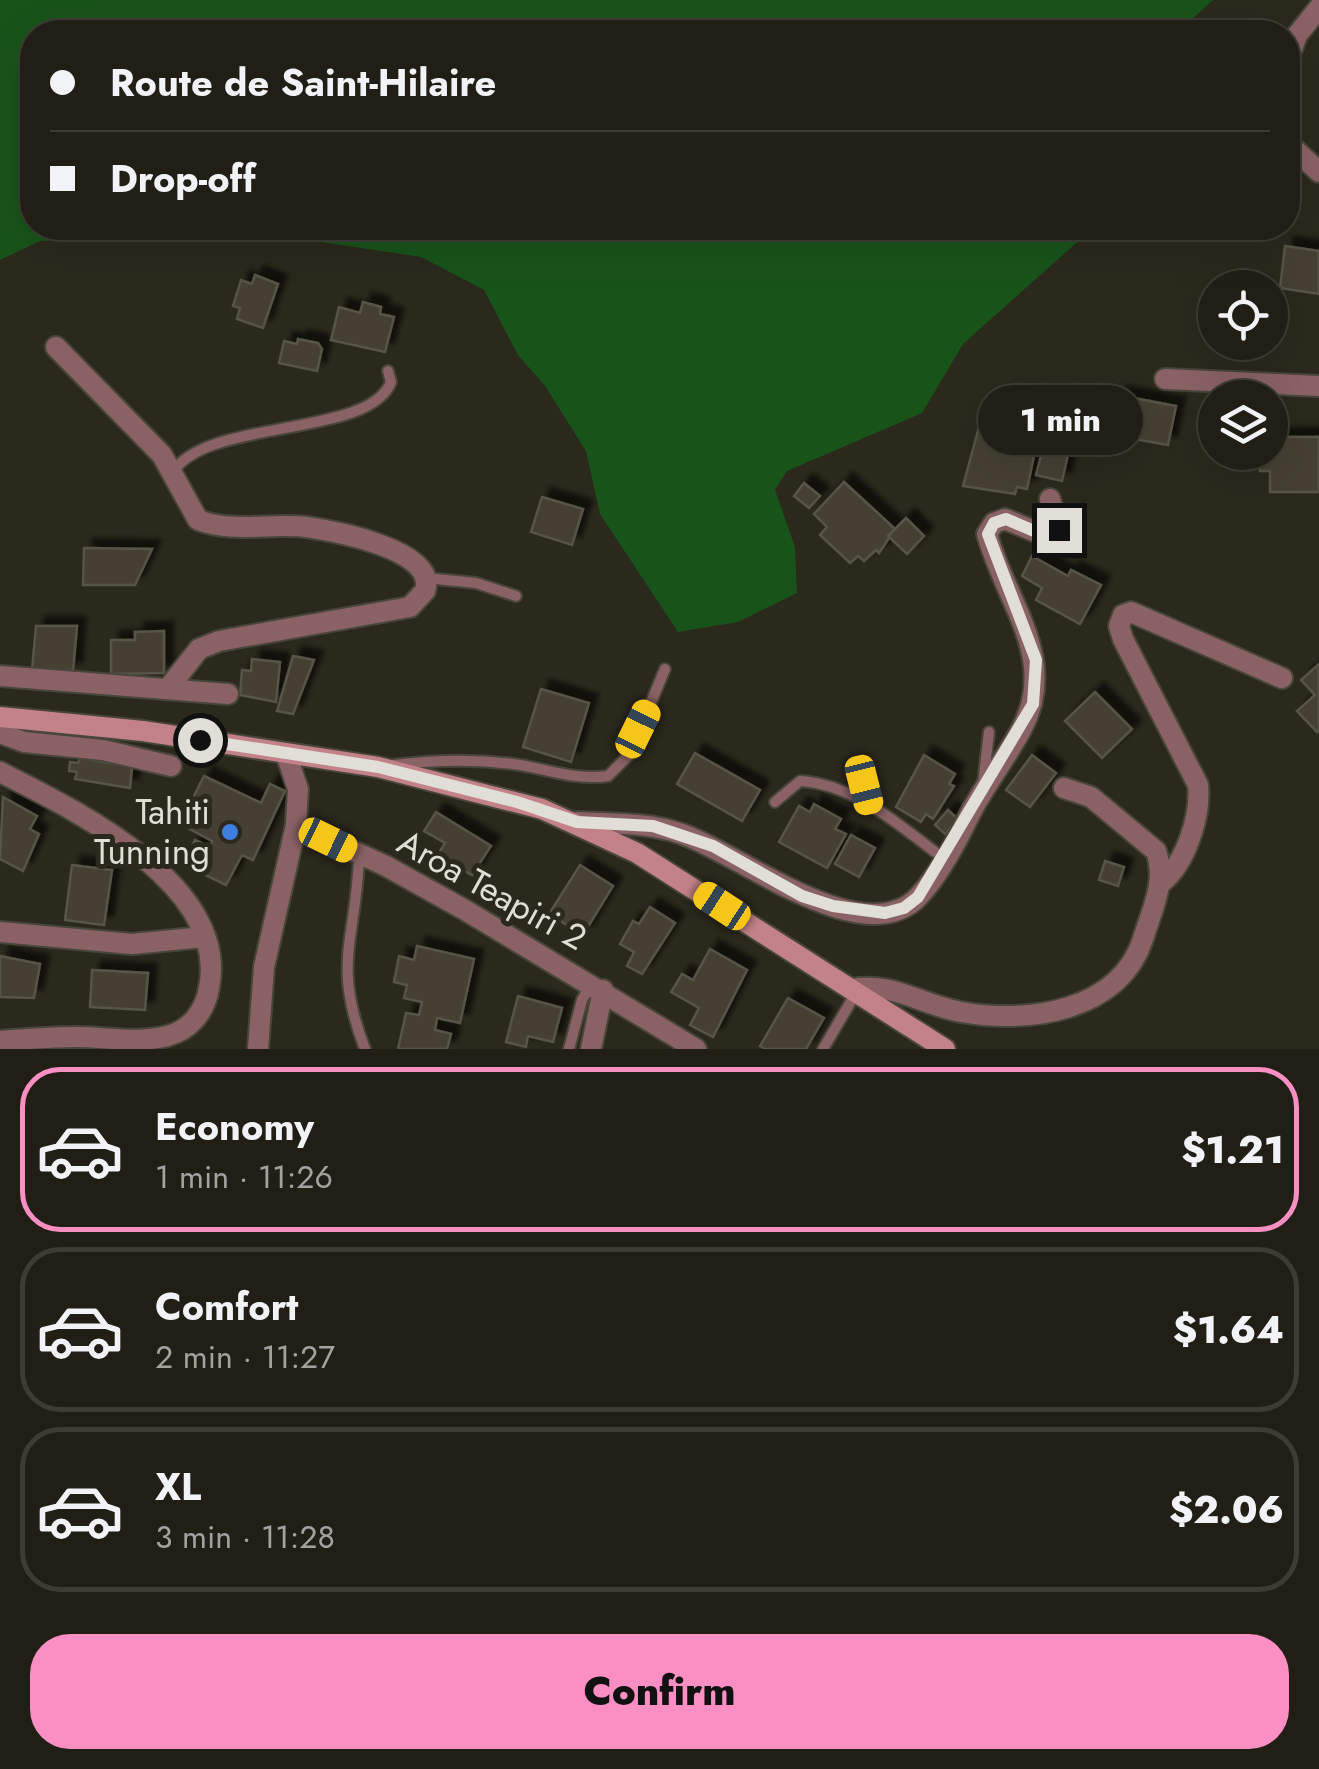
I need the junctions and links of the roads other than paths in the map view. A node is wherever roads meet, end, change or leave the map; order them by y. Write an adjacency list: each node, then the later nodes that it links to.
1 (1319, 8): 2 (street)
2 (1300, 30)
3 (1300, 155): 4 (street)
4 (1319, 172)
5 (56, 347): 9 (street)
6 (388, 371): 9 (lane)
7 (1165, 378): 8 (street)
8 (1319, 386)
9 (173, 472): 11 (street)
10 (1050, 499): 27 (street)
11 (426, 578): 12 (lane); 16 (street)
12 (516, 596)
13 (665, 669): 23 (lane)
14 (0, 676): 16 (street)
15 (1282, 678): 34 (street)
16 (170, 686): 17 (street)
17 (228, 694)
18 (0, 717): 21 (main road)
19 (989, 732): 27 (lane)
20 (0, 733): 22 (street)
21 (286, 754): 23 (main road); 31 (street)
22 (172, 766)
23 (378, 767): 30 (main road)
24 (858, 767): 29 (lane)
25 (0, 772): 36 (street)
26 (1064, 788): 34 (street)
27 (982, 790): 33 (street)
28 (775, 802): 29 (lane)
29 (869, 804): 33 (lane)
30 (577, 822): 33 (street); 38 (main road)
31 (296, 824): 32 (street, Aroa Teapiri 2); 40 (street)
32 (359, 855): 37 (street, Aroa Teapiri 2); 41 (lane, Aroa Teapiri 2)
33 (942, 858)
34 (1161, 883): 38 (street)
35 (0, 932): 36 (street)
36 (204, 937): 39 (street)
37 (597, 987): 42 (lane, Aroa Teapiri 2); 43 (street, Aroa Teapiri 2); 44 (street, Aroa Teapiri 2)
38 (854, 990): 45 (lane); 46 (main road)
39 (0, 1041)
40 (258, 1049)
41 (365, 1049)
42 (569, 1049)
43 (591, 1049)
44 (696, 1049)
45 (822, 1049)
46 (945, 1049)

